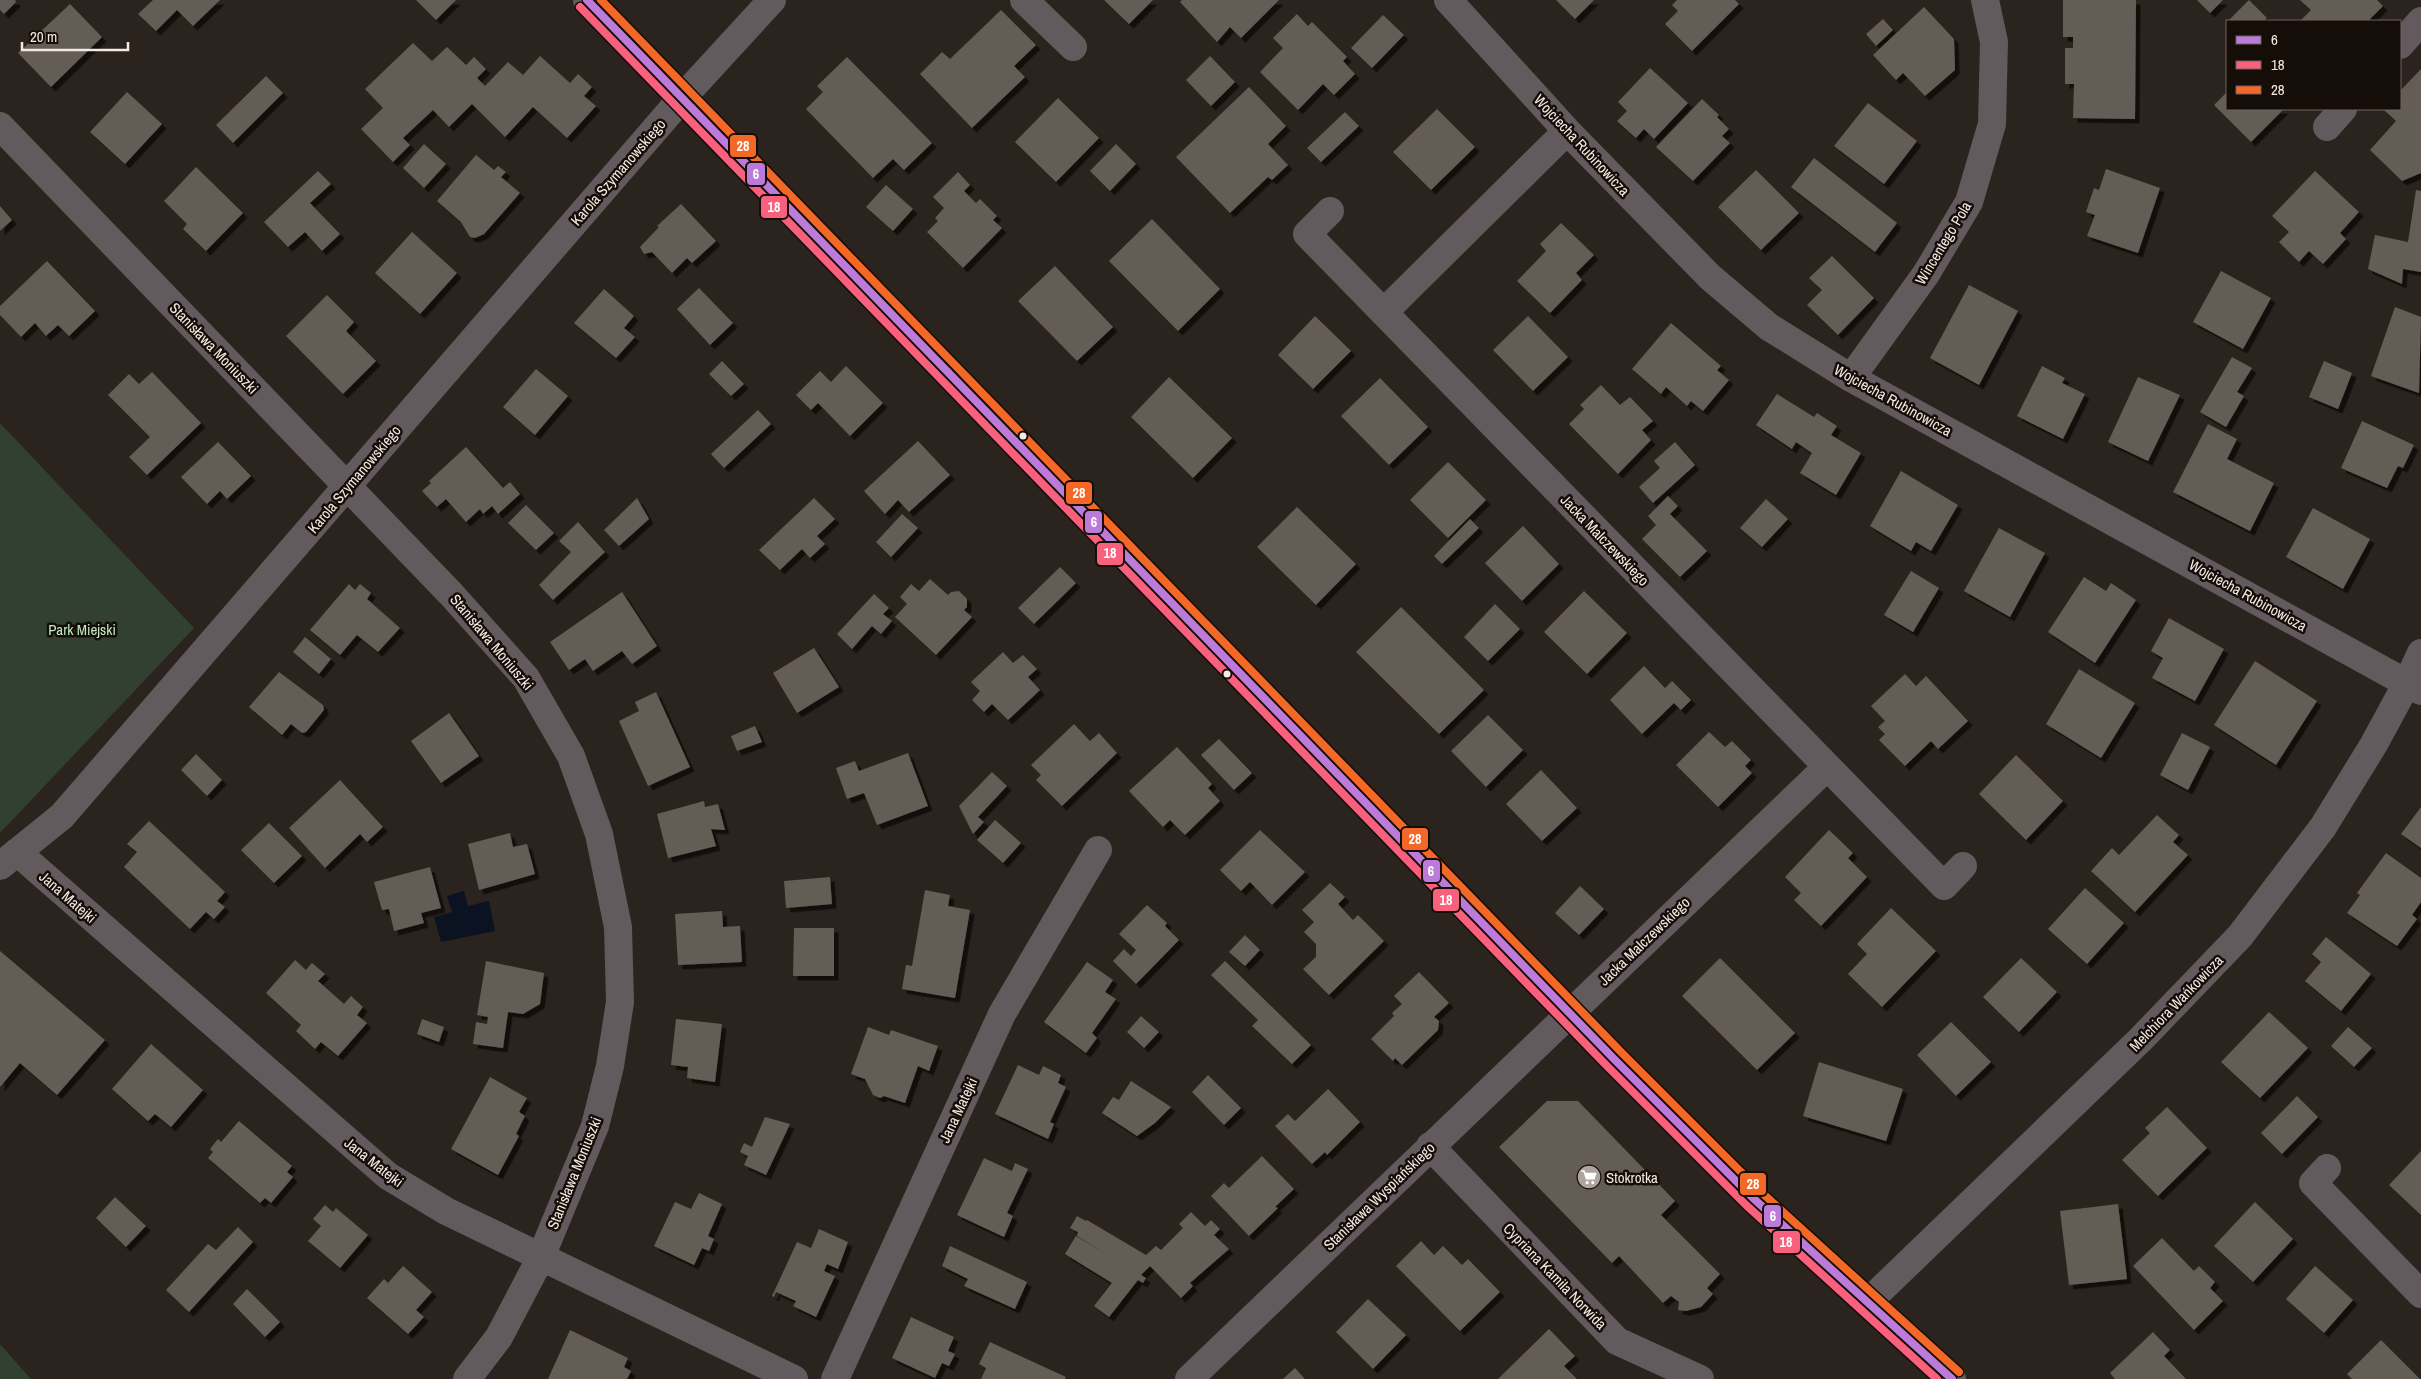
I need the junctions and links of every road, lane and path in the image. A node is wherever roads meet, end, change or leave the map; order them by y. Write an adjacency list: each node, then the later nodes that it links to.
1 (586, 0): 9 (street)
2 (772, 0): 9 (street, Karola Szymanowskiego)
3 (1024, 0): 8 (street)
4 (1448, 0): 11 (street, Wojciecha Rubinowicza)
5 (1985, 0): 14 (street, Wincentego Pola)
6 (2421, 21): 7 (street)
7 (2401, 44)
8 (1073, 47)
9 (682, 98): 15 (street, Karola Szymanowskiego); 22 (street)
10 (0, 126): 15 (street, Stanisława Moniuszki)
11 (1567, 131): 13 (street); 14 (street, Wojciecha Rubinowicza)
12 (1330, 211): 13 (street, Jacka Malczewskiego)
13 (1384, 312): 18 (street, Jacka Malczewskiego)
14 (1851, 378): 17 (street, Wojciecha Rubinowicza)
15 (346, 486): 20 (street, Karola Szymanowskiego); 25 (street, Stanisława Moniuszki)
16 (2421, 653): 17 (street, Melchiora Wańkowicza)
17 (2414, 687): 27 (street, Melchiora Wańkowicza)
18 (1827, 767): 21 (street, Jacka Malczewskiego); 22 (street, Jacka Malczewskiego)
19 (1098, 850): 30 (street, Jana Matejki)
20 (9, 858): 25 (street, Jana Matejki)
21 (1963, 866)
22 (1569, 1012): 23 (street, Stanisława Wyspiańskiego); 27 (street)
23 (1430, 1146): 31 (street, Stanisława Wyspiańskiego); 32 (street, Cypriana Kamila Norwida)
24 (2327, 1168): 26 (street)
25 (541, 1258): 28 (street, Stanisława Moniuszki); 29 (street, Jana Matejki)
26 (2421, 1294)
27 (1868, 1302): 33 (street)
28 (467, 1379)
29 (794, 1379)
30 (835, 1379)
31 (1189, 1379)
32 (1700, 1379)
33 (1952, 1379)

